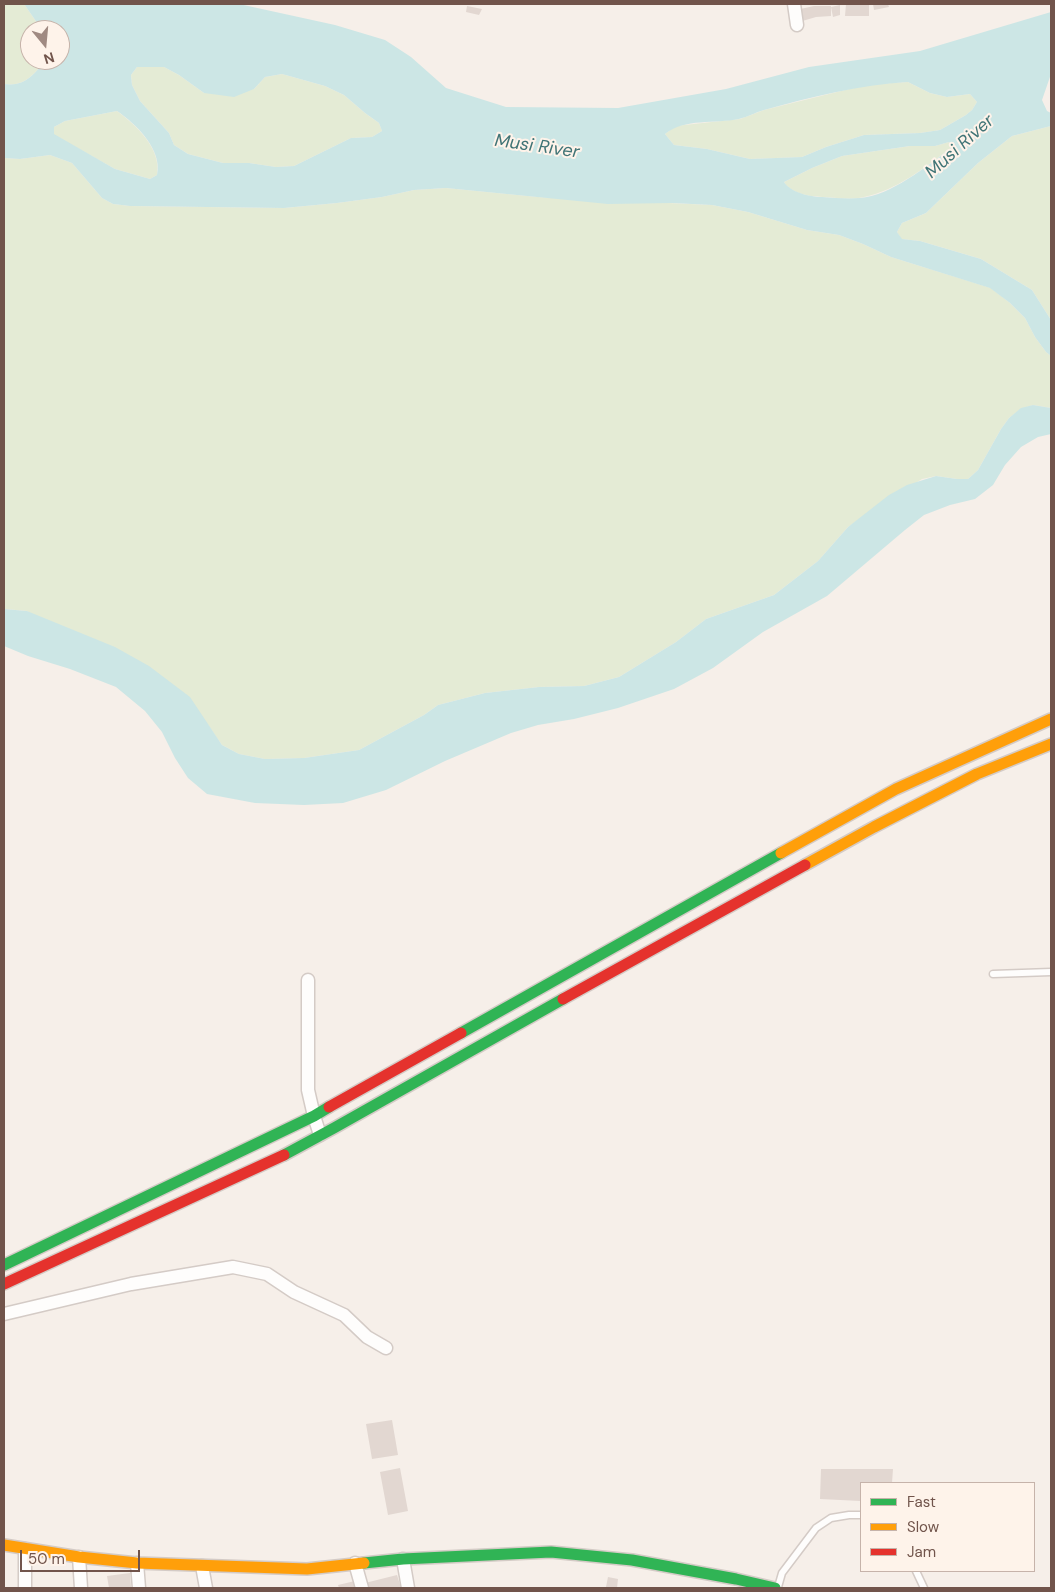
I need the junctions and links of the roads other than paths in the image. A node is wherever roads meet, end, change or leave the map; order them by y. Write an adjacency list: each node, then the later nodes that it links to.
1 (794, 4): 2 (street)
2 (797, 25)
3 (1051, 719): 8 (street)
4 (1051, 744): 9 (street)
5 (1051, 972): 6 (lane)
6 (993, 974)
7 (308, 980): 8 (street)
8 (314, 1116): 9 (street); 10 (street)
9 (320, 1136): 11 (street)
10 (4, 1265)
11 (4, 1284)
12 (4, 1314): 13 (street)
13 (386, 1348)
14 (860, 1515): 29 (lane)
15 (4, 1545): 16 (street)
16 (25, 1549): 17 (street); 23 (street)
17 (79, 1557): 19 (street); 24 (street)
18 (403, 1559): 20 (street); 28 (street); 29 (street)
19 (137, 1563): 21 (street); 25 (street)
20 (355, 1563): 21 (street); 27 (street)
21 (202, 1566): 26 (street)
22 (916, 1572): 30 (lane)
23 (25, 1588)
24 (81, 1588)
25 (139, 1588)
26 (206, 1588)
27 (362, 1588)
28 (408, 1588)
29 (776, 1588)
30 (924, 1588)

